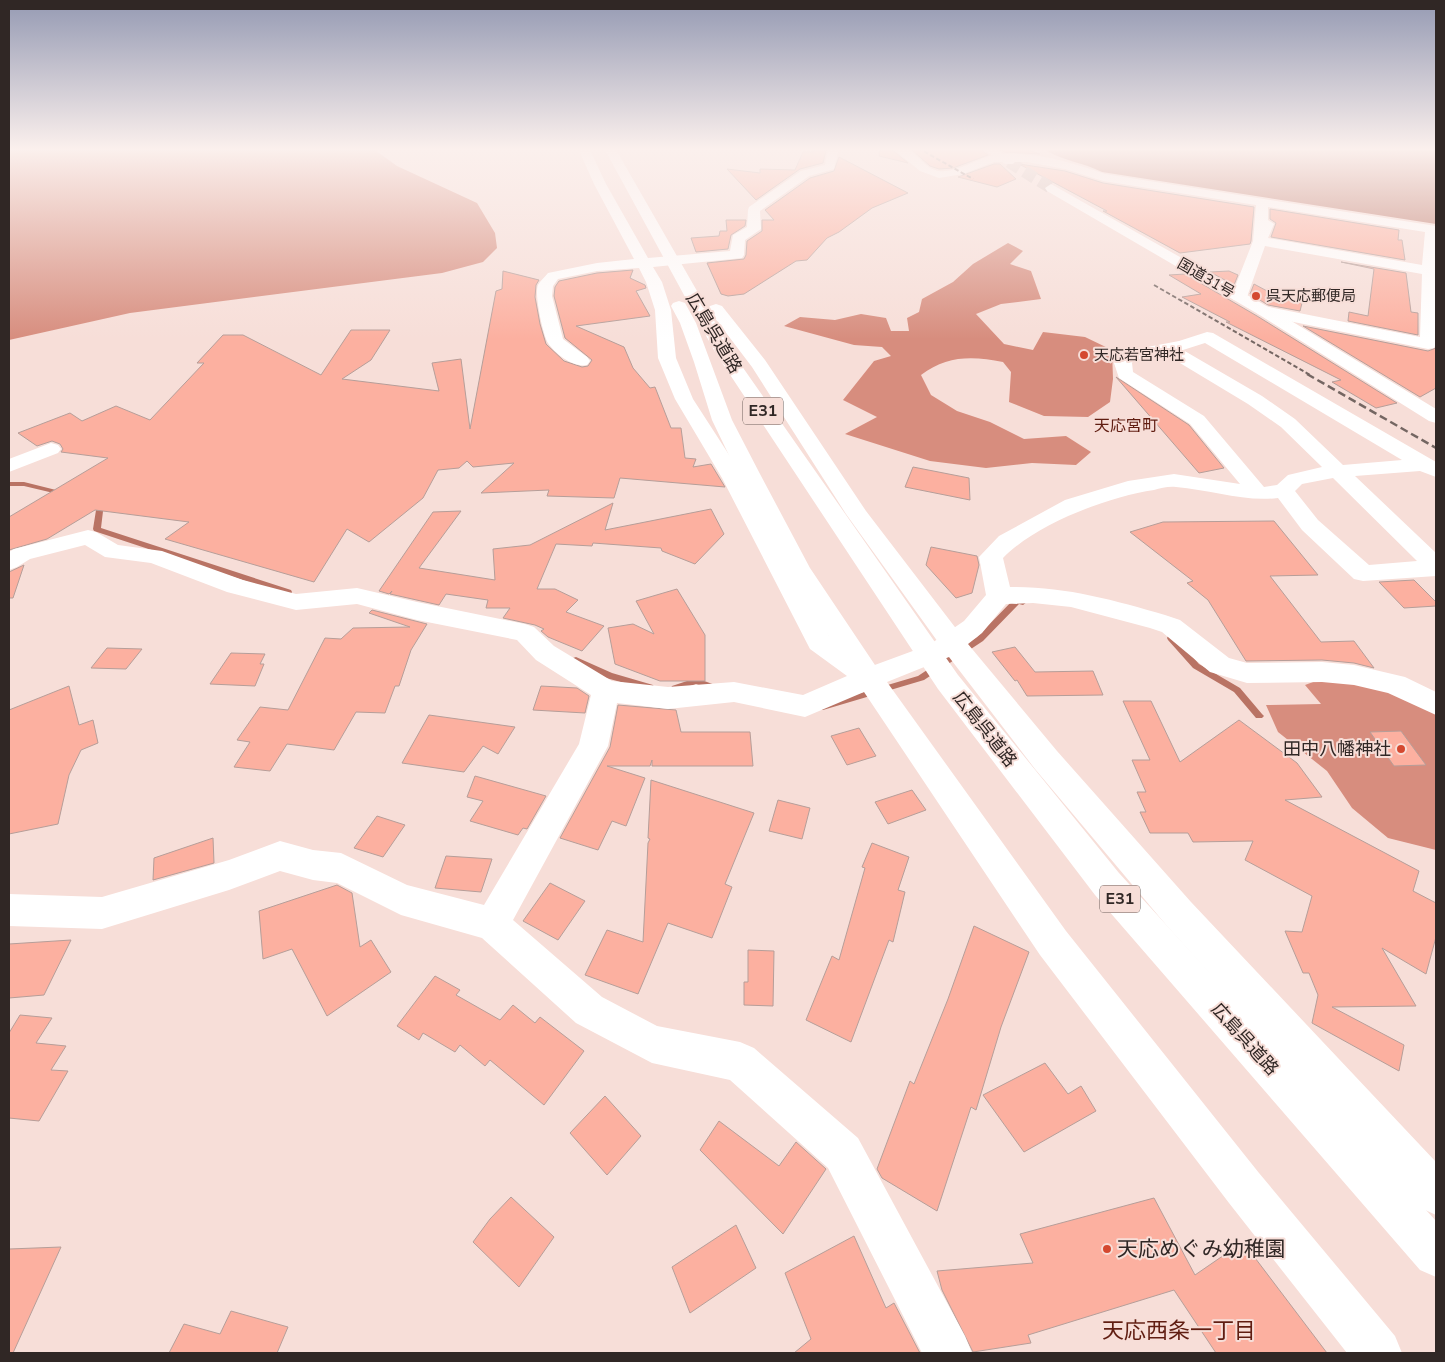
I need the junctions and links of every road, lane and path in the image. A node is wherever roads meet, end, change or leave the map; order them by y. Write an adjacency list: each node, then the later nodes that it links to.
1 (615, 212): 10 (main road)
2 (643, 212): 13 (main road)
3 (643, 212): 13 (main road)
4 (754, 212): 10 (main road)
5 (1091, 212): 12 (main road, 国道31号)
6 (1267, 212): 9 (main road)
7 (1319, 212): 8 (main road)
8 (1434, 229): 11 (main road)
9 (1260, 241): 11 (main road); 12 (main road)
10 (644, 263): 16 (main road); 28 (main road)
11 (1433, 272): 14 (main road)
12 (1238, 297): 14 (main road, 国道31号)
13 (694, 300): 27 (main road); 28 (main road); 34 (main road, 広島呉道路 / E31)
14 (1264, 311): 17 (main road, 国道31号)
15 (1168, 348): 20 (main road); 21 (main road); 23 (main road)
16 (581, 361)
17 (1436, 417)
18 (50, 448): 19 (main road)
19 (9, 466)
20 (1430, 468): 21 (main road)
21 (1339, 471): 22 (main road); 25 (main road)
22 (1284, 491): 23 (main road); 25 (main road)
23 (1259, 494): 26 (main road)
24 (9, 562): 29 (main road)
25 (1436, 567)
26 (999, 596): 27 (main road); 30 (main road)
27 (952, 642): 28 (main road); 33 (main road)
28 (869, 678): 29 (main road); 36 (main road)
29 (606, 691): 32 (main road)
30 (1436, 704)
31 (9, 910): 32 (main road)
32 (492, 924): 35 (main road)
33 (1436, 1193)
34 (1436, 1254)
35 (948, 1353)
36 (1378, 1353)

